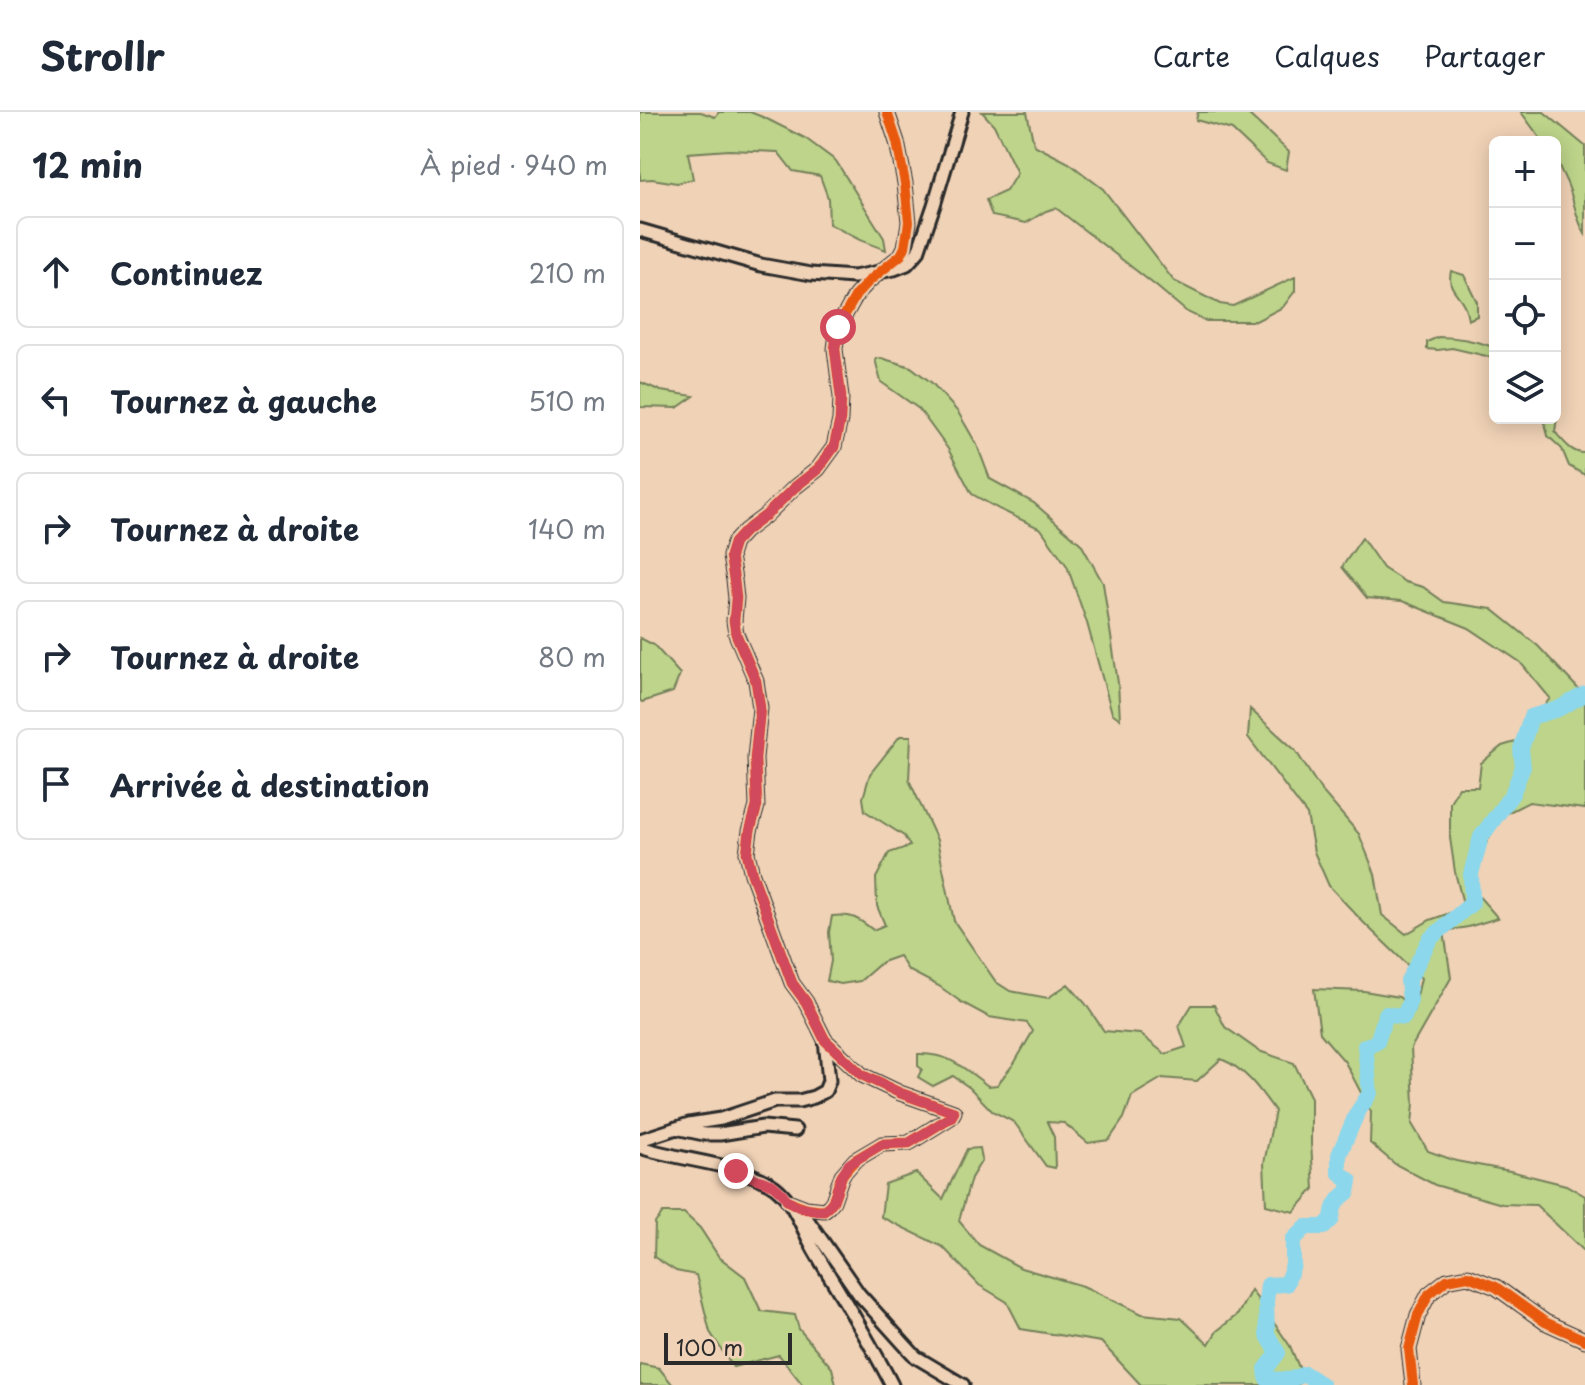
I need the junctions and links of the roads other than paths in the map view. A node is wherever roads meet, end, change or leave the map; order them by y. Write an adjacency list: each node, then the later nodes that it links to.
1 (887, 112): 4 (street)
2 (962, 112): 4 (street)
3 (640, 230): 4 (street)
4 (881, 271): 5 (street)
5 (825, 1040): 6 (street); 10 (street)
6 (675, 1128): 7 (street); 8 (street)
7 (795, 1130)
8 (640, 1140)
9 (640, 1147): 10 (street)
10 (792, 1203): 12 (street); 13 (street)
11 (1585, 1340): 14 (street)
12 (892, 1385)
13 (963, 1385)
14 (1413, 1385)

